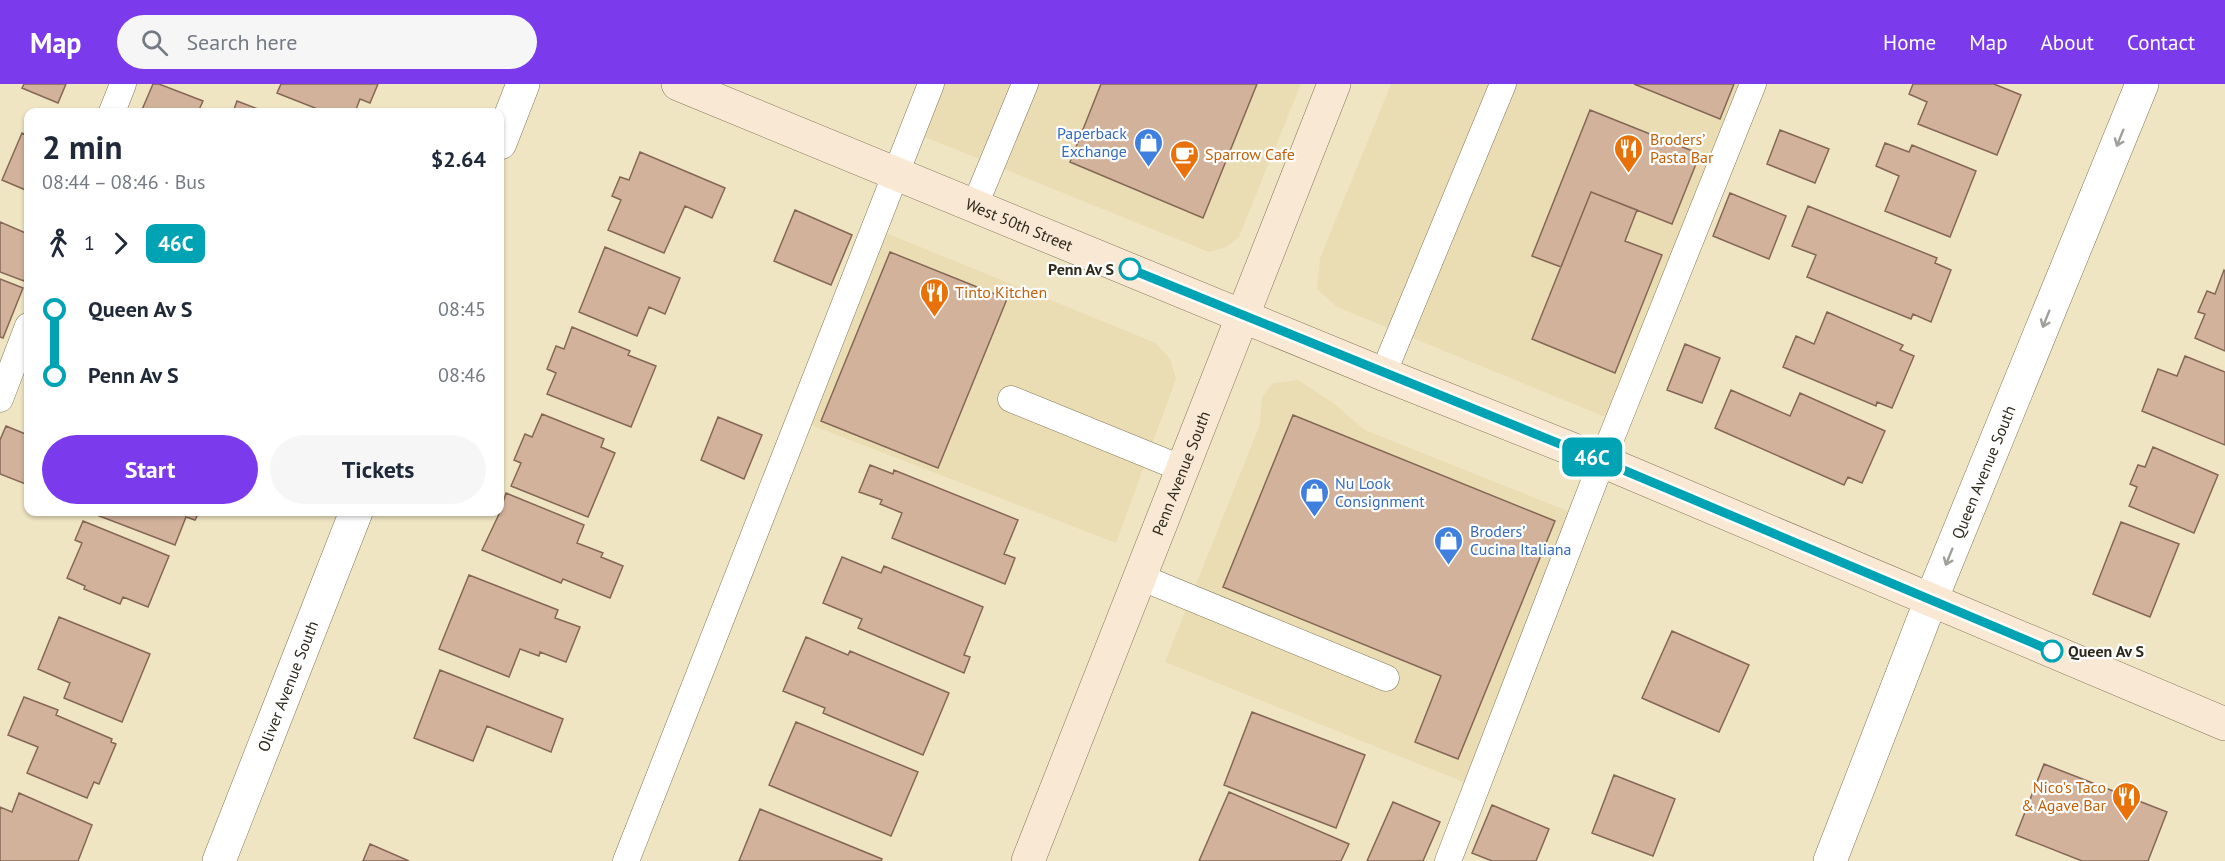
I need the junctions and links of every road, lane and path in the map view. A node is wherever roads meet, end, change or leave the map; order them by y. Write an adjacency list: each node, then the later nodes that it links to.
1 (123, 84): 10 (lane)
2 (522, 84): 11 (street)
3 (678, 84): 12 (main road, West 50th Street)
4 (931, 84): 12 (lane)
5 (1025, 84): 13 (lane)
6 (1334, 84): 14 (main road, Penn Avenue South)
7 (1503, 84): 16 (lane)
8 (1753, 84): 19 (lane)
9 (2142, 84): 23 (street, Queen Avenue South, one-way to 23)
10 (114, 108)
11 (504, 132)
12 (895, 173): 13 (main road, West 50th Street); 27 (lane)
13 (975, 205): 14 (main road, West 50th Street)
14 (1243, 315): 16 (main road, West 50th Street); 20 (main road, Penn Avenue South)
15 (24, 336): 17 (lane)
16 (1383, 374): 19 (main road, West 50th Street)
17 (0, 399)
18 (1011, 399): 20 (lane)
19 (1602, 461): 23 (main road, West 50th Street); 29 (lane)
20 (1183, 469): 22 (main road, Penn Avenue South)
21 (354, 516): 26 (street, Oliver Avenue South)
22 (1140, 576): 24 (lane); 28 (main road, Penn Avenue South)
23 (1931, 600): 25 (main road, West 50th Street); 30 (street, Queen Avenue South)
24 (1386, 678)
25 (2225, 724)
26 (219, 861)
27 (626, 861)
28 (1028, 861)
29 (1448, 861)
30 (1830, 861)

